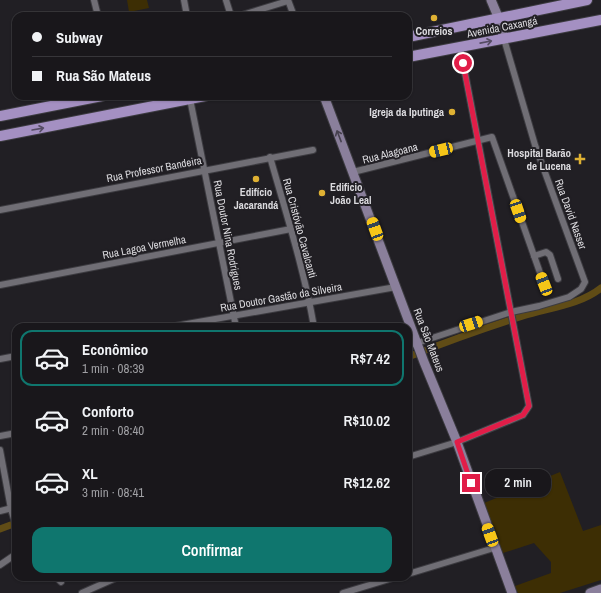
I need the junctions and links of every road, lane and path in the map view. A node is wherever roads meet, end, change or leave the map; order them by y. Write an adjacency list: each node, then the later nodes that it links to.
1 (94, 0): 7 (street)
2 (184, 0): 8 (street)
3 (226, 0): 9 (street)
4 (288, 0): 10 (street); 11 (street)
5 (491, 0): 12 (street)
6 (587, 0): 12 (main road, Avenida Caxangá)
7 (97, 12)
8 (186, 12)
9 (230, 12)
10 (251, 12)
11 (292, 12)
12 (499, 19): 14 (main road, Avenida Caxangá); 15 (street)
13 (601, 20): 15 (main road, Avenida Caxangá)
14 (412, 36)
15 (504, 39): 16 (main road, Avenida Caxangá, one-way to 15); 38 (street, Rua David Nasser)
16 (460, 47): 17 (main road, Avenida Caxangá); 24 (street)
17 (412, 56)
18 (82, 100): 22 (main road)
19 (185, 100): 23 (main road, one-way to 19)
20 (190, 100): 27 (street, Rua Doutor Nina Rodrigues)
21 (326, 100): 28 (street, Rua São Mateus, one-way to 21)
22 (0, 116)
23 (0, 136)
24 (478, 141): 28 (street, Rua Alagoana); 32 (street); 38 (street)
25 (313, 150): 26 (street, Rua Professor Bandeira)
26 (270, 157): 27 (street, Rua Professor Bandeira); 30 (street, Rua Cristóvão Cavalcanti)
27 (205, 170): 29 (street, Rua Professor Bandeira); 31 (street, Rua Doutor Nina Rodrigues)
28 (354, 172): 36 (street, Rua São Mateus)
29 (0, 210)
30 (291, 229): 31 (street, Rua Lagoa Vermelha); 37 (street, Rua Cristóvão Cavalcanti)
31 (219, 243): 35 (street, Rua Lagoa Vermelha); 39 (street, Rua Doutor Nina Rodrigues)
32 (534, 256): 33 (street); 34 (street)
33 (558, 279)
34 (544, 284)
35 (0, 285)
36 (396, 287): 37 (street, Rua Doutor Gastão da Silveira); 43 (street, Rua São Mateus)
37 (309, 302): 39 (street, Rua Doutor Gastão da Silveira); 42 (street, Rua Cristóvão Cavalcanti)
38 (512, 313): 45 (street); 51 (street)
39 (233, 315): 40 (street, Rua Doutor Gastão da Silveira); 41 (street, Rua Doutor Nina Rodrigues)
40 (191, 323)
41 (235, 323)
42 (313, 323)
43 (410, 323)
44 (412, 329): 45 (street, Rua São Mateus)
45 (417, 342): 46 (street); 51 (street, Rua São Mateus)
46 (412, 344)
47 (12, 357): 48 (street)
48 (0, 359)
49 (12, 434): 50 (street)
50 (0, 436)
51 (457, 442): 53 (street); 57 (street, Rua São Mateus)
52 (0, 450): 54 (street)
53 (412, 456)
54 (12, 505)
55 (12, 510): 56 (street)
56 (0, 511)
57 (494, 548): 60 (street); 66 (street, Rua São Mateus)
58 (12, 557): 59 (street)
59 (0, 565)
60 (412, 573)
61 (109, 581): 64 (street)
62 (383, 581): 65 (street)
63 (601, 588): 67 (street)
64 (82, 593)
65 (343, 593)
66 (512, 593)
67 (590, 593)

